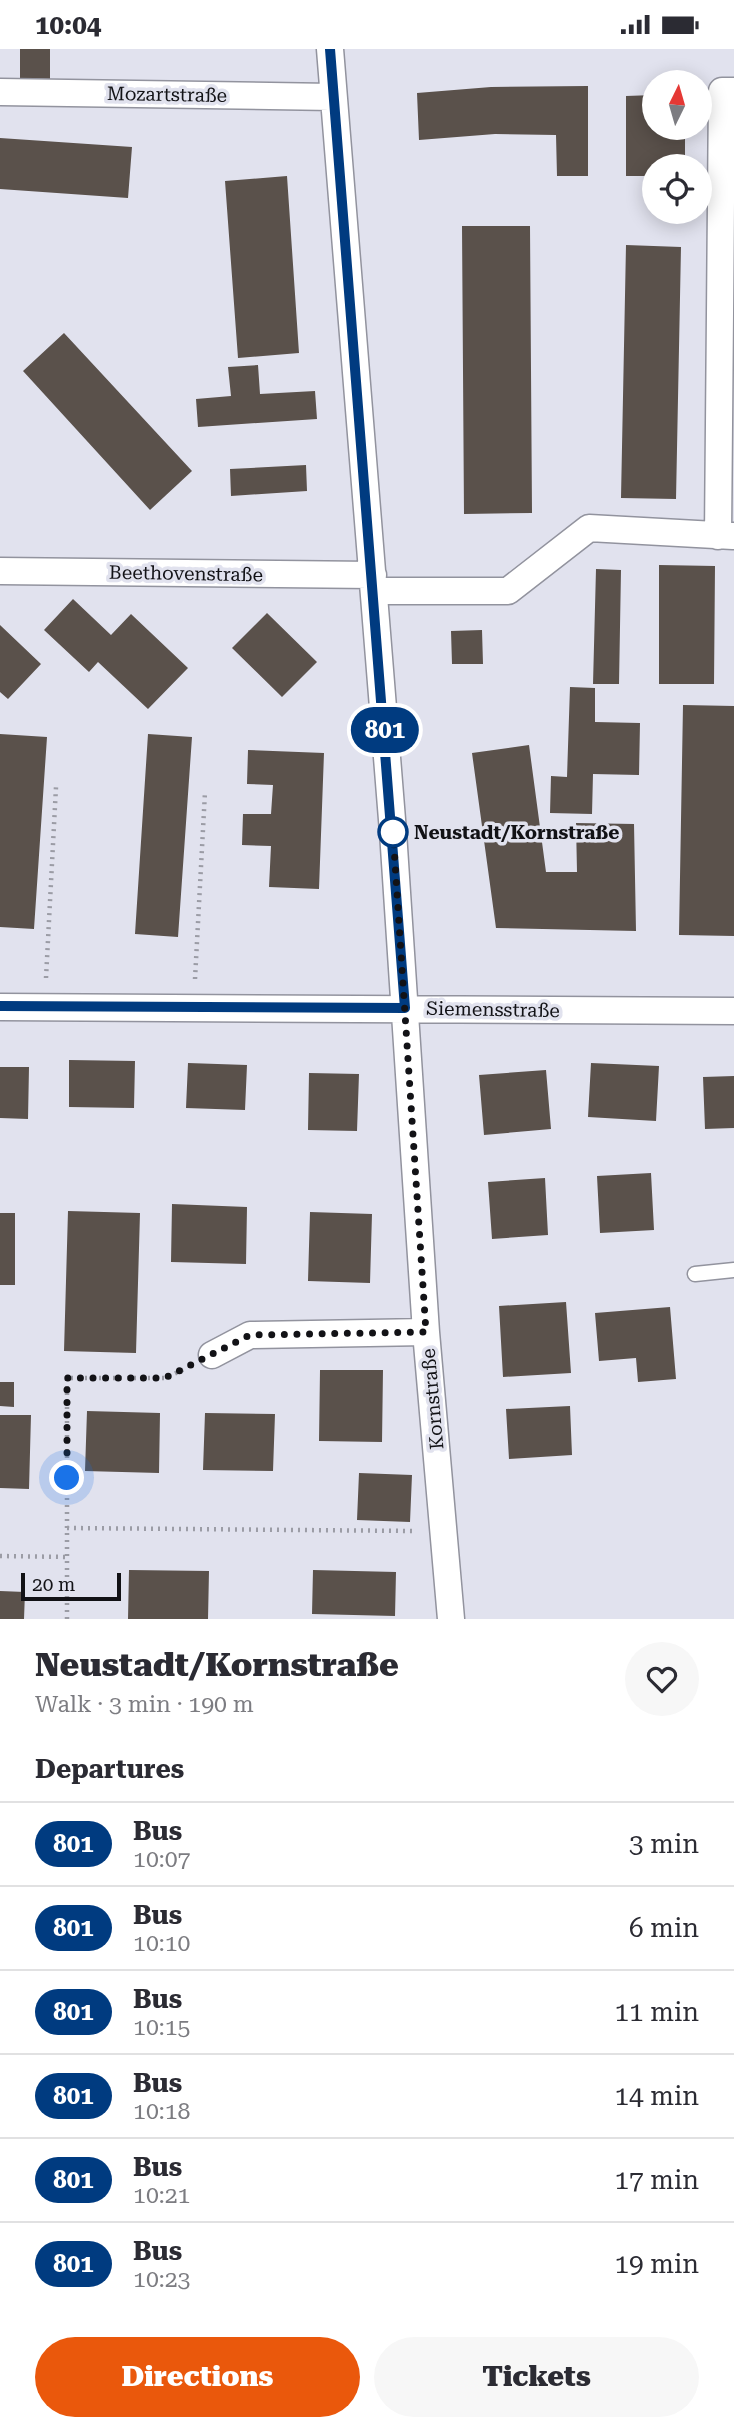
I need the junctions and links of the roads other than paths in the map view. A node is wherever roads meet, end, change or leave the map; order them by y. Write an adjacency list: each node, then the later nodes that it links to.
1 (330, 49): 4 (street, Kornstraße)
2 (734, 91): 5 (street)
3 (0, 92): 4 (street, Mozartstraße)
4 (333, 97): 7 (street, Kornstraße)
5 (726, 536): 7 (street, Beethovenstraße)
6 (0, 571): 7 (street, Beethovenstraße)
7 (374, 583): 9 (street, Kornstraße)
8 (0, 1007): 9 (street, Siemensstraße)
9 (405, 1008): 10 (street, Siemensstraße); 13 (street, Kornstraße)
10 (734, 1011)
11 (734, 1270): 12 (lane)
12 (695, 1274)
13 (426, 1332): 14 (street); 15 (street, Kornstraße)
14 (212, 1355)
15 (451, 1619)

